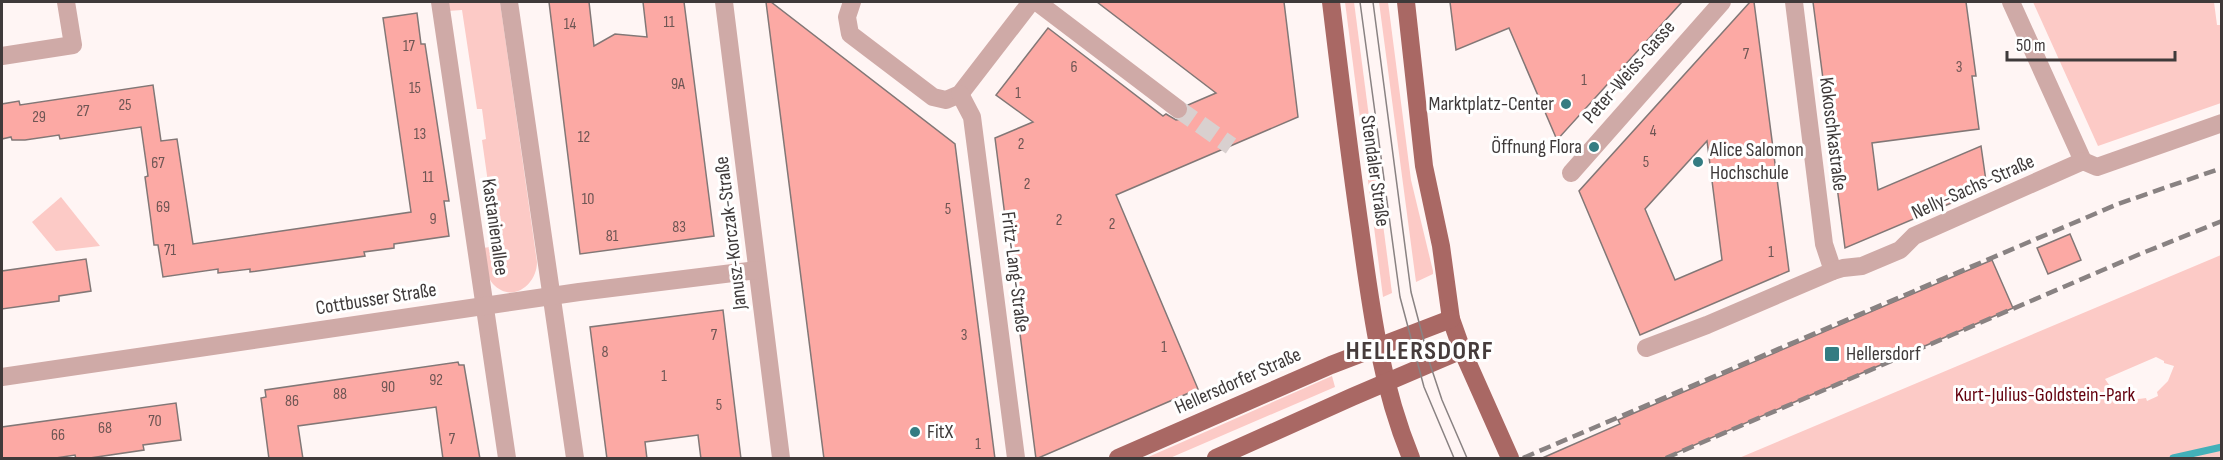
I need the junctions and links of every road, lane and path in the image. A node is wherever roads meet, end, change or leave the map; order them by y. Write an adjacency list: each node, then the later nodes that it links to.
1 (66, 2): 13 (street)
2 (440, 2): 22 (street, Kastanienallee)
3 (509, 2): 21 (street)
4 (724, 2): 19 (street, Janusz-Korczak-Straße)
5 (852, 2): 14 (street)
6 (1030, 2): 14 (street)
7 (1037, 2): 15 (street)
8 (1331, 2): 24 (main road, Stendaler Straße)
9 (1406, 2): 23 (main road)
10 (1722, 2): 18 (street, Peter-Weiss-Gasse)
11 (1794, 2): 20 (street, Kokoschkastraße)
12 (2011, 2): 17 (street)
13 (2, 56)
14 (960, 94): 32 (street, Fritz-Lang-Straße)
15 (1178, 110)
16 (2222, 123): 17 (street, Nelly-Sachs-Straße)
17 (2083, 161): 20 (street, Nelly-Sachs-Straße)
18 (1571, 172)
19 (757, 270): 21 (street, Cottbusser Straße); 31 (street, Janusz-Korczak-Straße)
20 (1833, 271): 25 (street, Nelly-Sachs-Straße)
21 (551, 296): 22 (street, Cottbusser Straße); 30 (street)
22 (484, 306): 27 (street, Cottbusser Straße); 29 (street, Kastanienallee)
23 (1451, 319): 24 (main road, Hellersdorfer Straße); 26 (main road)
24 (1377, 347): 28 (main road, Stendaler Straße); 33 (main road, Hellersdorfer Straße)
25 (1646, 348)
26 (1462, 350): 28 (main road); 36 (main road)
27 (2, 377)
28 (1386, 382): 34 (main road); 35 (main road, Stendaler Straße)
29 (507, 459)
30 (575, 459)
31 (782, 459)
32 (1016, 459)
33 (1118, 459)
34 (1216, 459)
35 (1411, 459)
36 (1510, 459)

